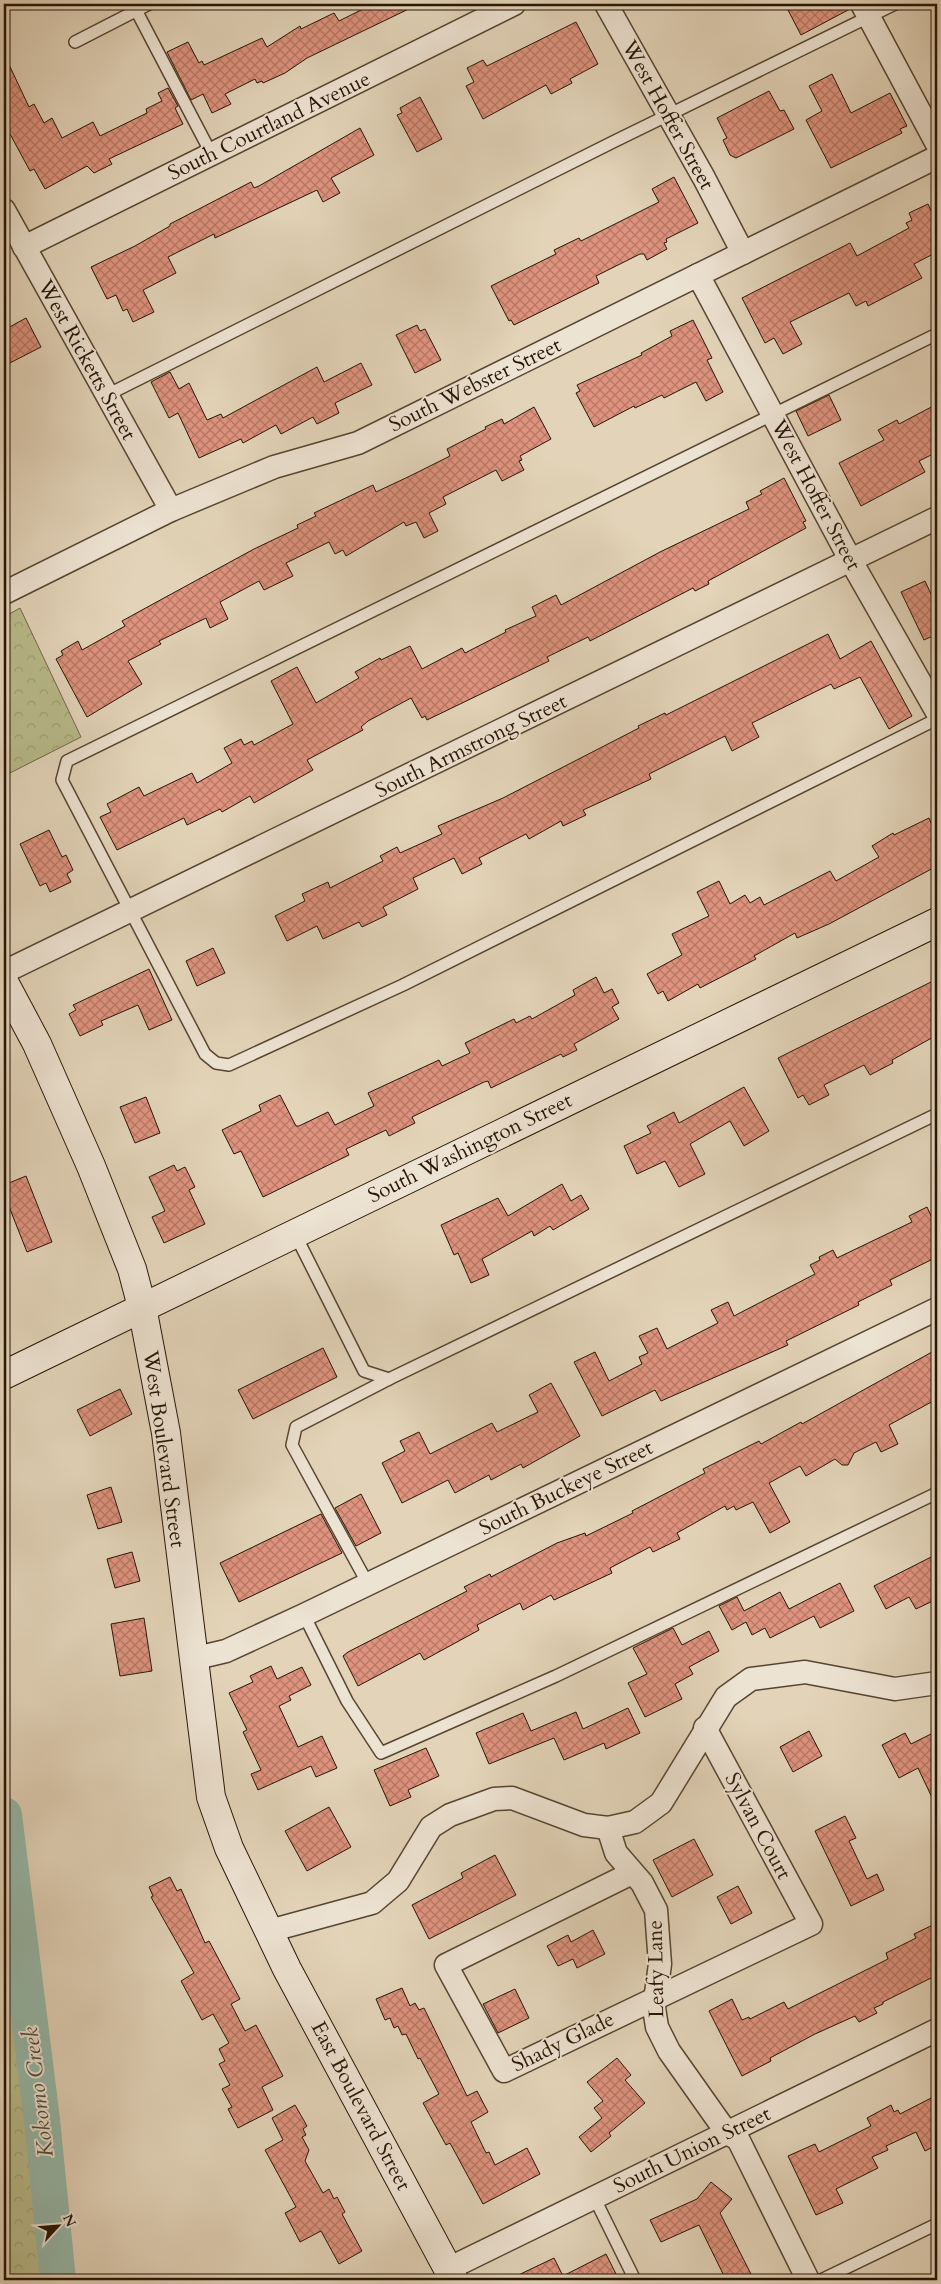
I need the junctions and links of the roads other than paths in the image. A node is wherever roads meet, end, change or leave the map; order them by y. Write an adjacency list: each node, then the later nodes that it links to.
1 (149, 4): 5 (lane)
2 (514, 4): 10 (street, South Courtland Avenue)
3 (606, 4): 8 (street, West Hoffer Street)
4 (896, 4): 6 (lane)
5 (136, 10): 7 (lane); 10 (lane)
6 (865, 10): 8 (lane); 9 (street)
7 (75, 42)
8 (669, 116): 14 (street, West Hoffer Street); 17 (lane)
9 (937, 144)
10 (212, 155): 13 (street, South Courtland Avenue)
11 (937, 157): 14 (street, South Webster Street)
12 (4, 210): 13 (street, West Ricketts Street)
13 (24, 247): 17 (street, West Ricketts Street)
14 (743, 253): 15 (street, South Webster Street)
15 (698, 275): 18 (street, West Hoffer Street); 19 (street, South Webster Street)
16 (937, 334): 18 (lane)
17 (107, 395): 19 (street, West Ricketts Street)
18 (773, 415): 21 (street, West Hoffer Street); 25 (lane)
19 (171, 510): 22 (street, South Webster Street)
20 (937, 518): 21 (street, South Armstrong Street)
21 (851, 561): 23 (street, West Hoffer Street); 25 (street, South Armstrong Street)
22 (4, 593)
23 (937, 712)
24 (937, 720): 25 (lane)
25 (133, 911): 27 (street, South Armstrong Street)
26 (937, 922): 30 (main road, South Washington Street)
27 (4, 972)
28 (4, 982): 31 (main road, West Boulevard Street)
29 (937, 1114): 34 (lane)
30 (295, 1234): 31 (main road, South Washington Street); 34 (lane)
31 (142, 1307): 33 (main road, South Washington Street); 38 (main road, West Boulevard Street)
32 (937, 1309): 36 (street, South Buckeye Street)
33 (4, 1375)
34 (389, 1380): 36 (lane)
35 (937, 1493): 37 (lane)
36 (368, 1584): 37 (street, South Buckeye Street)
37 (304, 1615): 38 (street, South Buckeye Street)
38 (192, 1659): 44 (main road, West Boulevard Street)
39 (937, 1683): 40 (street)
40 (705, 1728): 41 (street); 43 (street, Sylvan Court)
41 (608, 1828): 42 (street, Leafy Lane); 44 (street)
42 (632, 1873): 45 (street, Leafy Lane); 45 (street, Shady Glade)
43 (811, 1924): 45 (street, Shady Glade)
44 (269, 1931): 50 (main road, East Boulevard Street)
45 (656, 1997): 47 (street, Leafy Lane)
46 (937, 2030): 47 (street, South Union Street)
47 (727, 2133): 48 (street, South Union Street); 52 (street, Leafy Lane)
48 (594, 2197): 50 (street, South Union Street); 51 (lane)
49 (937, 2224): 53 (lane)
50 (451, 2274)
51 (636, 2280)
52 (808, 2280)
53 (821, 2280)

